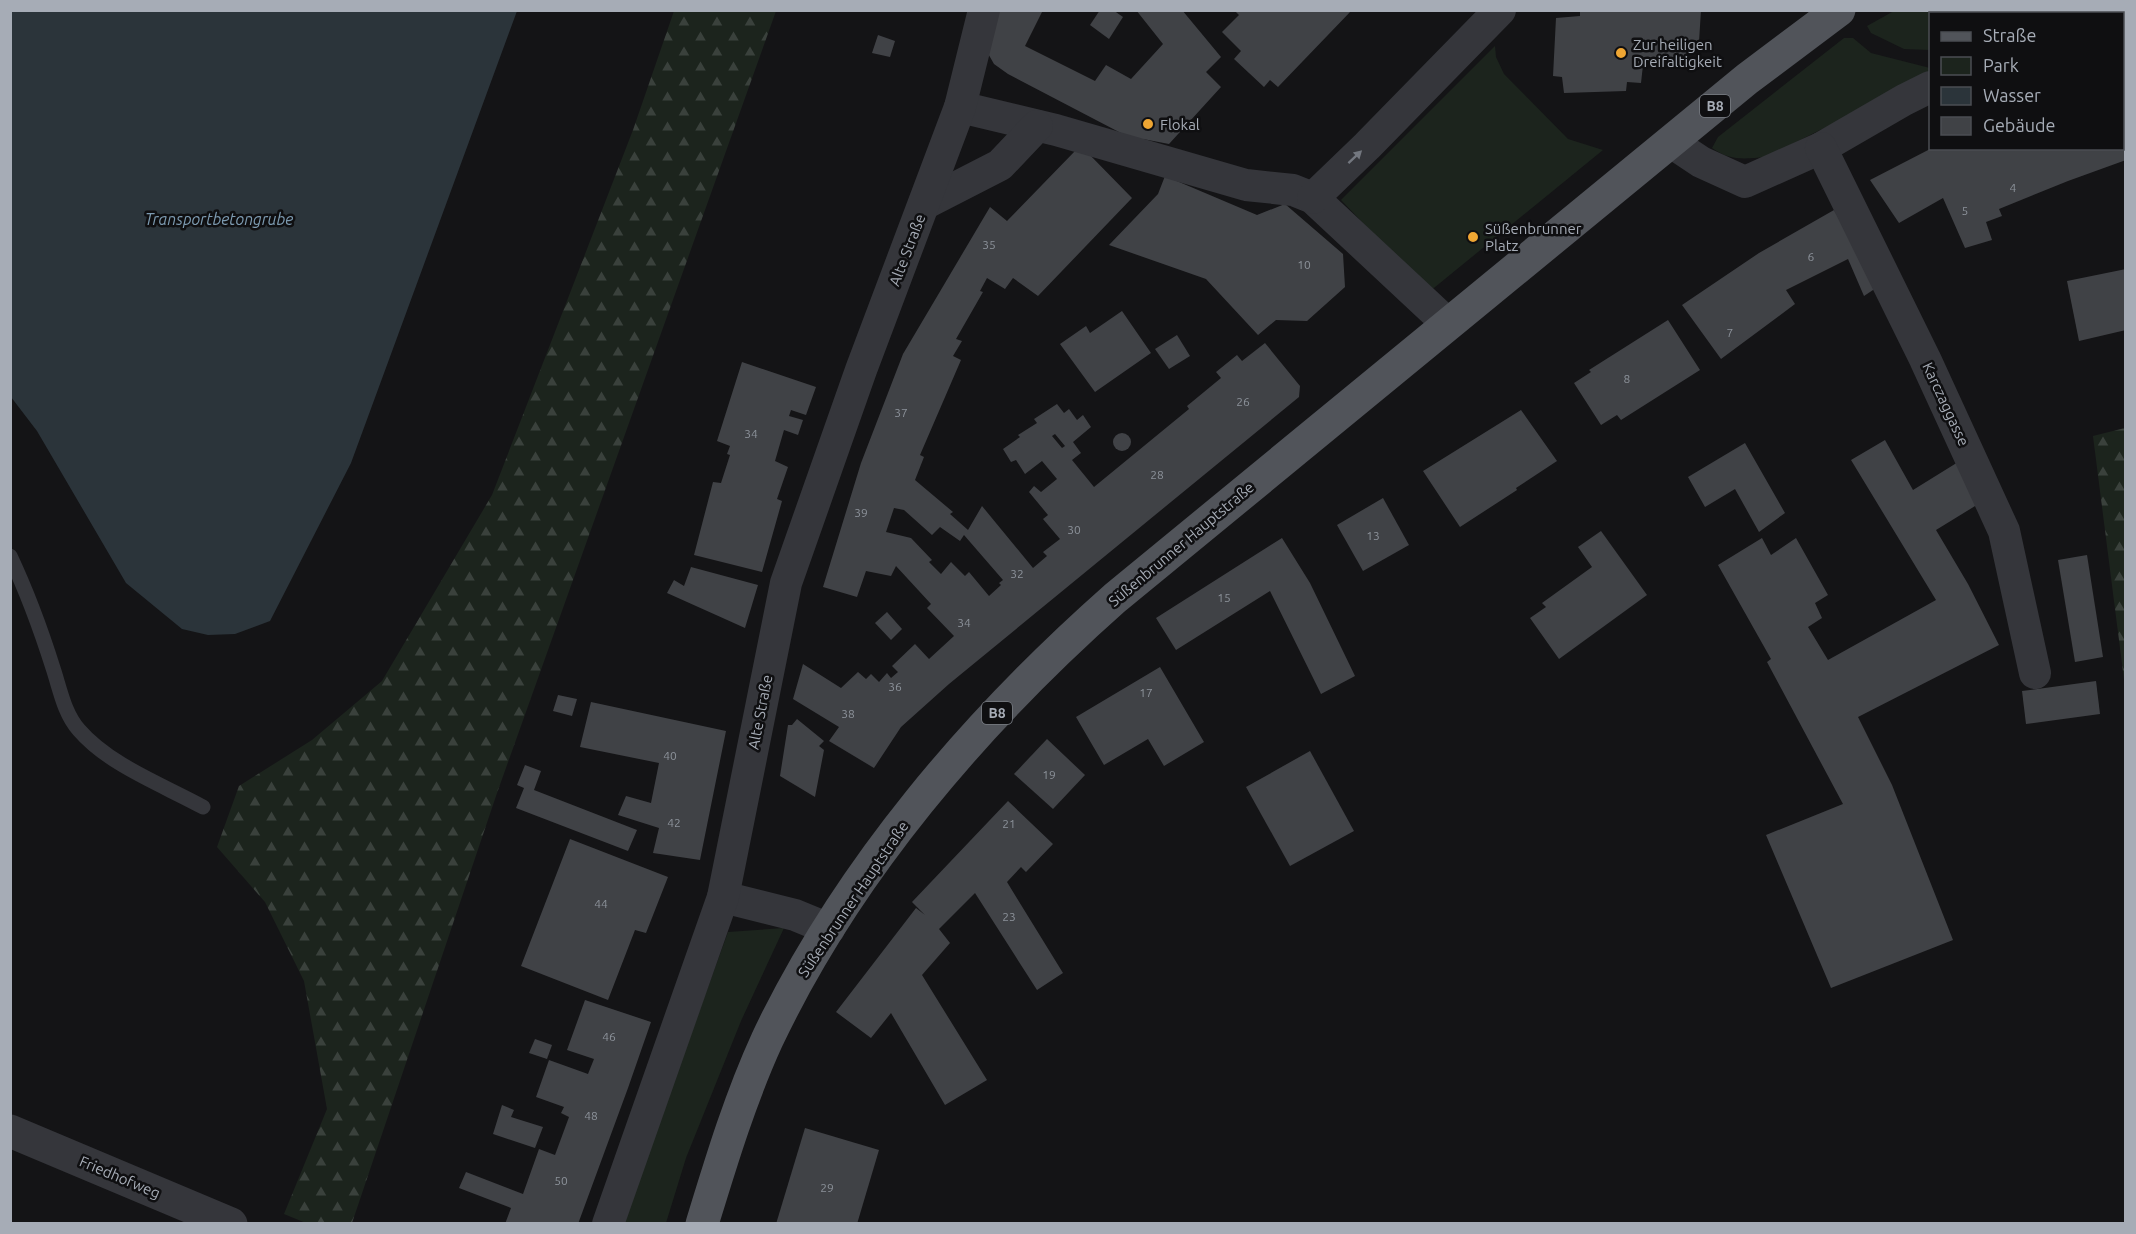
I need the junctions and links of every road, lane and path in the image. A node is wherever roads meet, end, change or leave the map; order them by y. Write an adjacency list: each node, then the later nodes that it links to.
1 (984, 10): 5 (street, Alte Straße)
2 (1500, 10): 9 (street, one-way to 2)
3 (1839, 10): 7 (main road, Süßenbrunner Hauptstraße / B8)
4 (1929, 88): 8 (street)
5 (960, 106): 6 (street); 10 (street, Alte Straße)
6 (1037, 126): 9 (street); 10 (street, Alte Straße)
7 (1671, 142): 8 (street); 11 (main road, Süßenbrunner Hauptstraße / B8)
8 (1821, 148): 13 (street, Karczaggasse)
9 (1313, 198): 11 (street)
10 (924, 204): 15 (street, Alte Straße)
11 (1448, 324): 16 (main road, Süßenbrunner Hauptstraße / B8)
12 (10, 556): 14 (lane)
13 (2035, 673)
14 (203, 807)
15 (723, 897): 16 (street); 19 (street, Alte Straße)
16 (829, 929): 20 (main road, Süßenbrunner Hauptstraße / B8)
17 (10, 1131): 18 (street, Friedhofweg)
18 (231, 1224)
19 (608, 1224)
20 (702, 1224)

